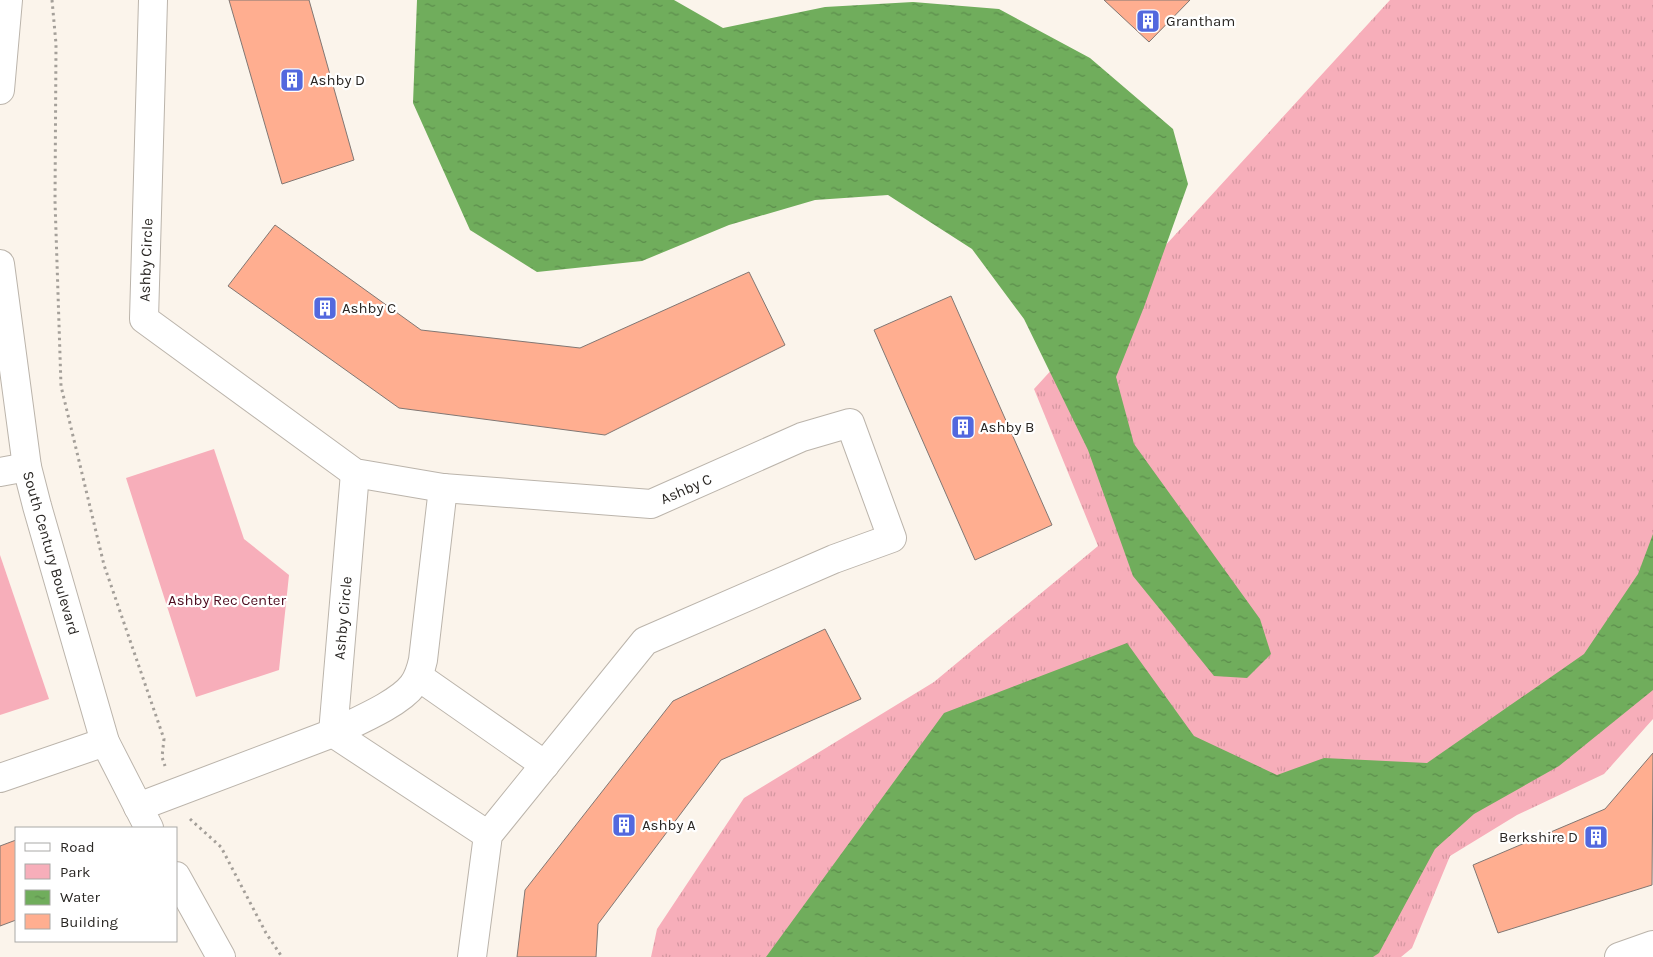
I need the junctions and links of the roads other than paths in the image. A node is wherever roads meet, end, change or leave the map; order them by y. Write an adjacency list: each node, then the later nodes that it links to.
1 (8, 0): 3 (street)
2 (153, 0): 7 (street, Ashby Circle)
3 (0, 90)
4 (0, 264): 5 (street, South Century Boulevard)
5 (27, 467): 6 (street); 11 (street, South Century Boulevard)
6 (0, 472)
7 (355, 473): 8 (street, Ashby Circle); 10 (street, Ashby Circle)
8 (443, 488): 9 (street); 12 (street, Ashby C)
9 (419, 677): 10 (street); 12 (street)
10 (333, 733): 14 (street); 15 (street)
11 (105, 742): 13 (street); 14 (street, South Century Boulevard)
12 (545, 765): 15 (street)
13 (0, 778)
14 (143, 818)
15 (488, 835): 19 (street)
16 (178, 880): 18 (street)
17 (1653, 945): 20 (street)
18 (221, 957)
19 (472, 957)
20 (1618, 957)

